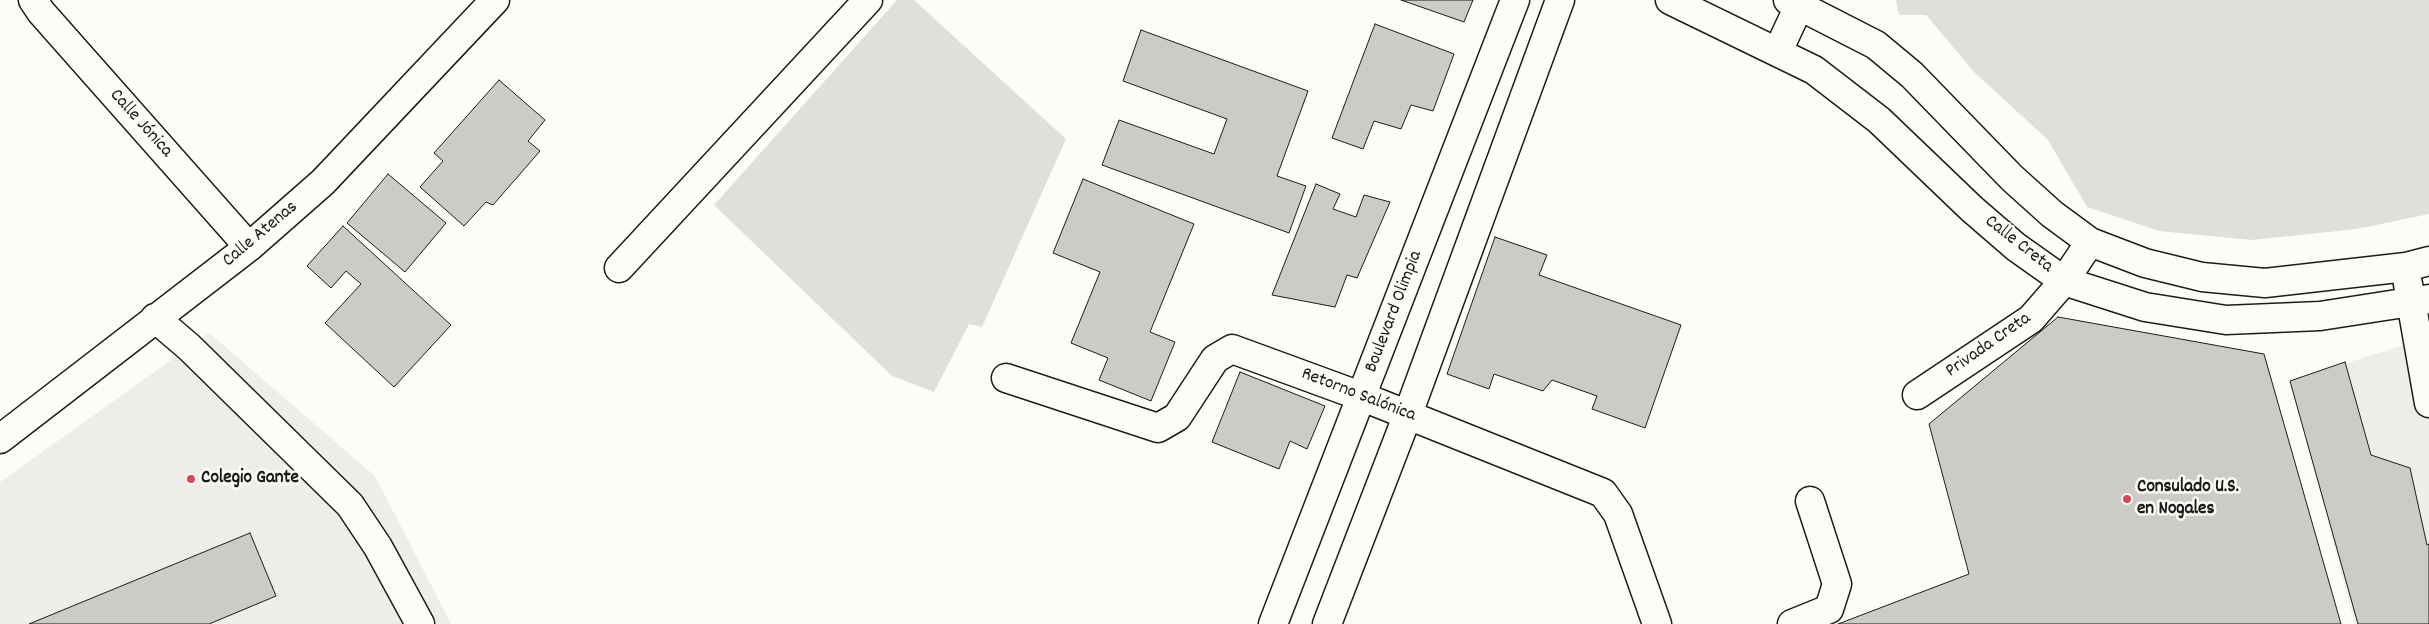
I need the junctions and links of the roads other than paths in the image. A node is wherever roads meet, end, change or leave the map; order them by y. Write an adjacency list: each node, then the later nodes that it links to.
1 (33, 0): 10 (street, Calle Jónica)
2 (495, 0): 10 (street, Calle Atenas)
3 (868, 0): 12 (street)
4 (1514, 0): 18 (street, Boulevard Olimpia)
5 (1560, 0): 20 (street)
6 (1670, 0): 8 (street, Calle Creta)
7 (1793, 3): 8 (street); 9 (street)
8 (1778, 51): 13 (street, Calle Creta)
9 (2090, 242): 11 (street); 13 (street, Privada Creta)
10 (249, 247): 15 (street, Calle Atenas)
11 (2417, 264): 14 (street)
12 (619, 268)
13 (2064, 280): 14 (street, Calle Creta); 17 (street, Privada Creta)
14 (2420, 300): 19 (street)
15 (155, 318): 21 (street, Calle Atenas); 23 (street)
16 (1006, 378): 18 (street, Retorno Salónica)
17 (1917, 395)
18 (1363, 397): 20 (street, Retorno Salónica); 24 (street, Boulevard Olimpia)
19 (2429, 403)
20 (1408, 414): 25 (street); 26 (street, Retorno Salónica)
21 (0, 439)
22 (1810, 501): 27 (street)
23 (420, 624)
24 (1273, 624)
25 (1327, 624)
26 (1657, 624)
27 (1792, 624)

